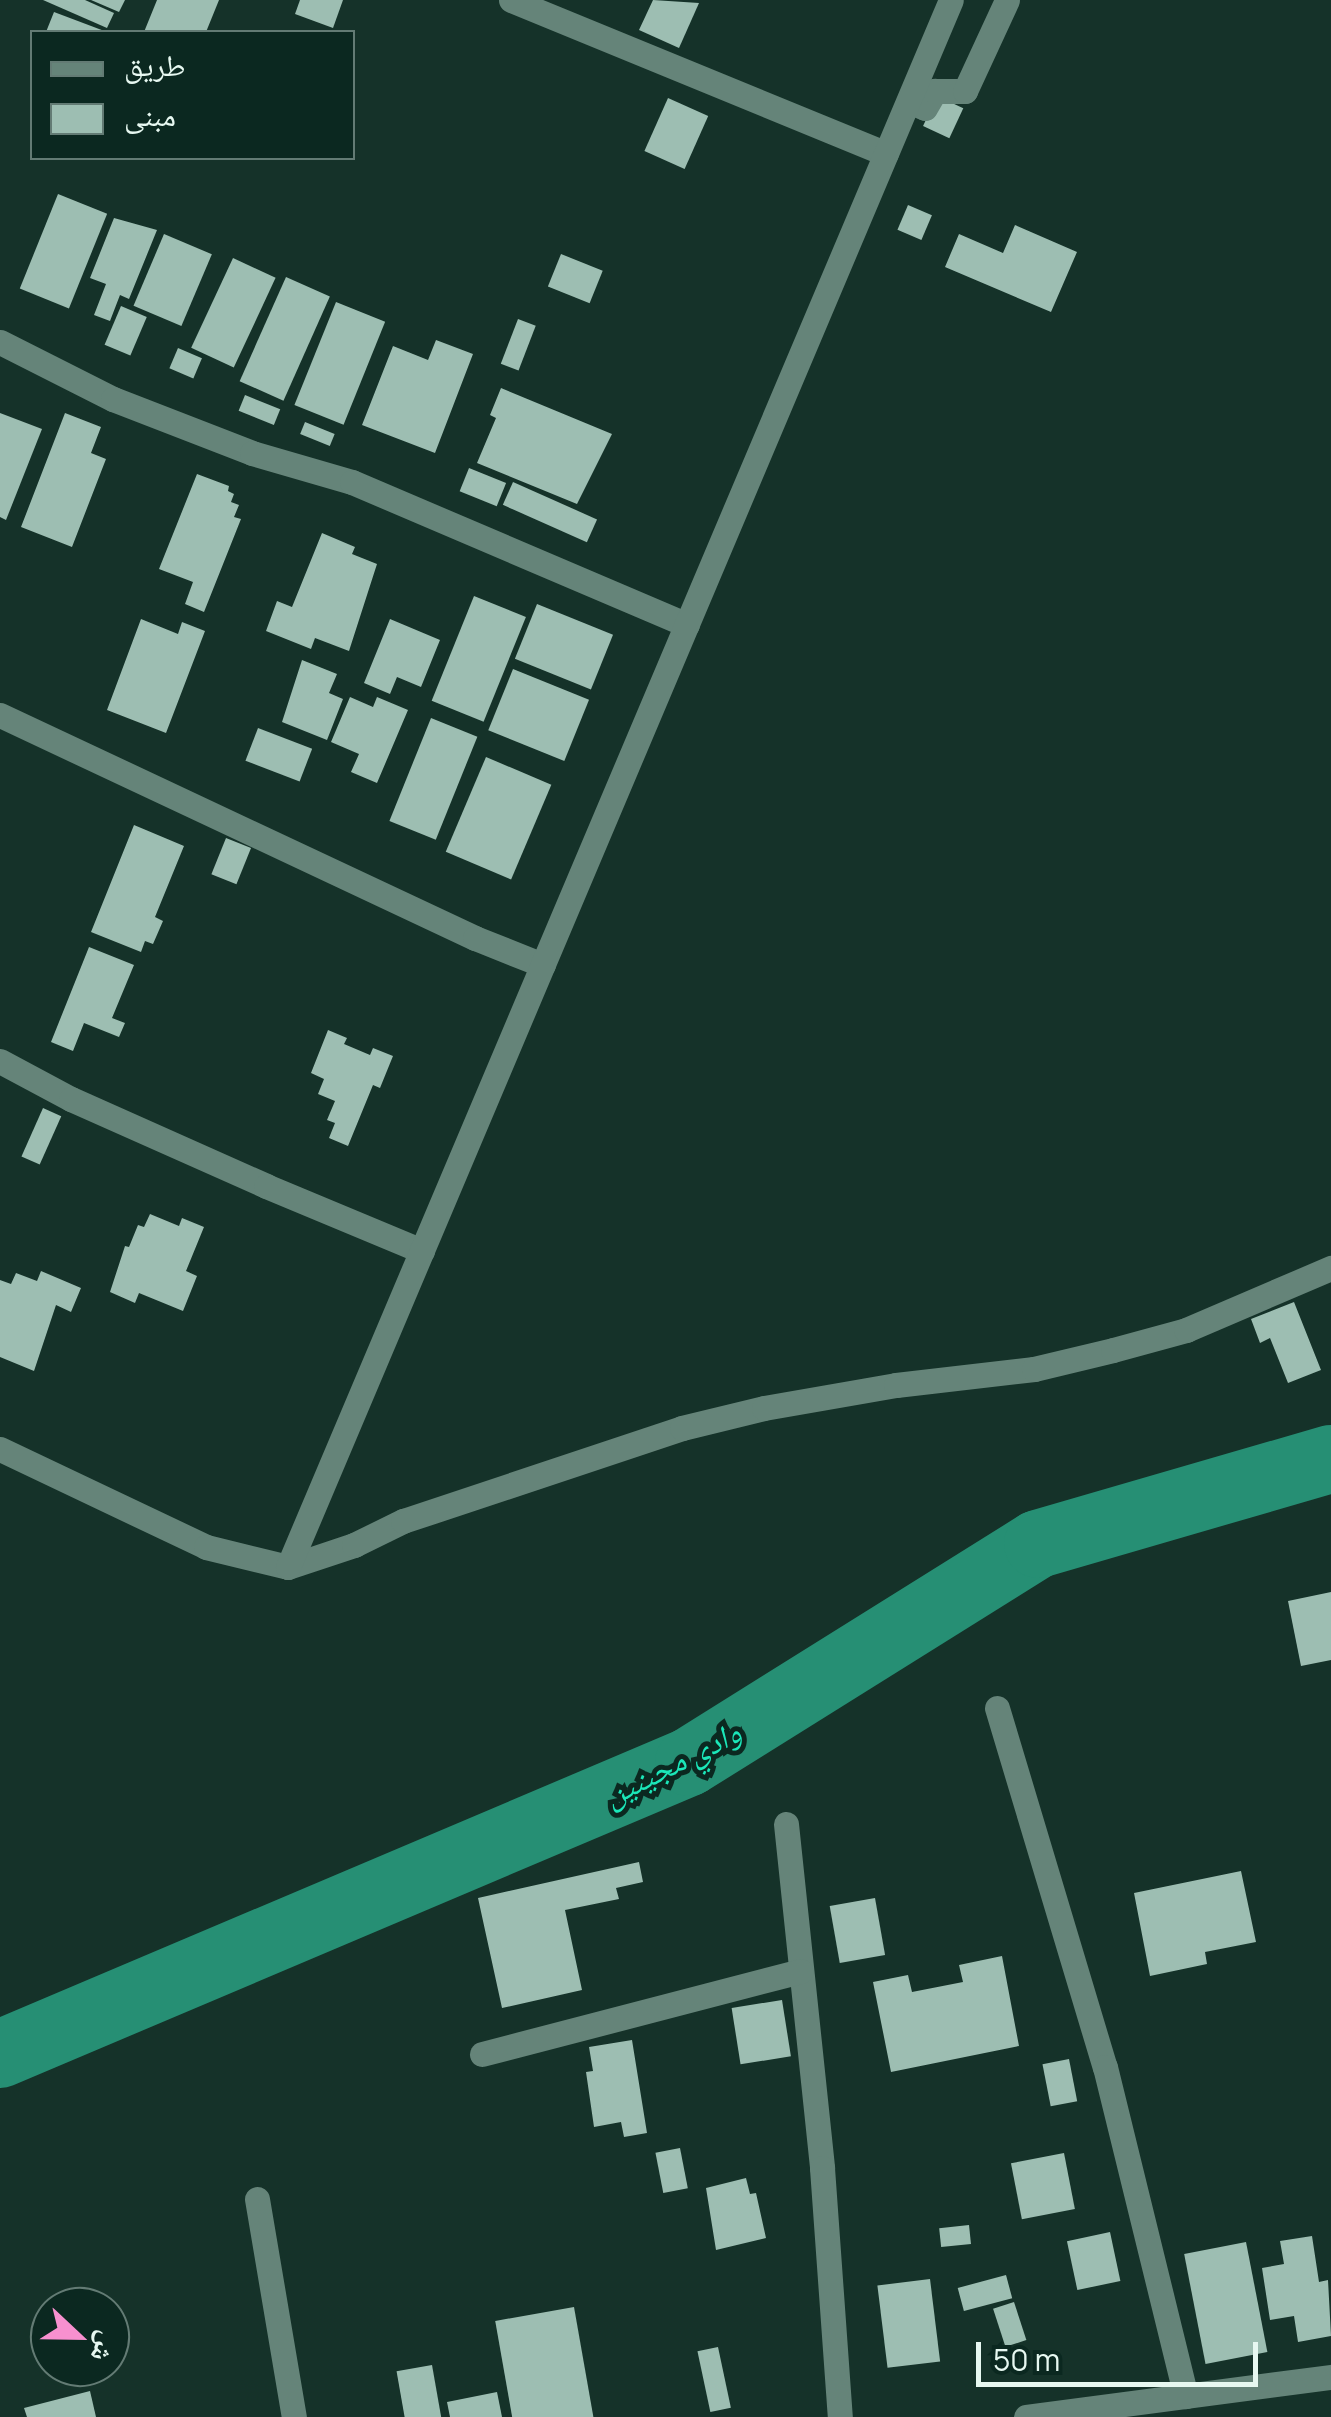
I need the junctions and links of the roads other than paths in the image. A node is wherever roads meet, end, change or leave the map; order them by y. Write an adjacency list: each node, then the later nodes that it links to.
1 (512, 0): 5 (street)
2 (951, 0): 4 (street)
3 (1007, 0): 4 (street)
4 (908, 101): 5 (street)
5 (886, 154): 7 (street)
6 (0, 342): 7 (street)
7 (687, 625): 9 (street)
8 (0, 715): 9 (street)
9 (542, 965): 11 (street)
10 (0, 1061): 11 (street)
11 (422, 1250): 14 (street)
12 (1331, 1268): 14 (street)
13 (0, 1450): 14 (street)
14 (288, 1567)
15 (997, 1708): 21 (street)
16 (786, 1824): 17 (street)
17 (800, 1971): 18 (street); 23 (street)
18 (482, 2054)
19 (257, 2199): 22 (street)
20 (1331, 2377): 21 (street)
21 (1186, 2396): 24 (street)
22 (294, 2417)
23 (840, 2417)
24 (1026, 2417)

